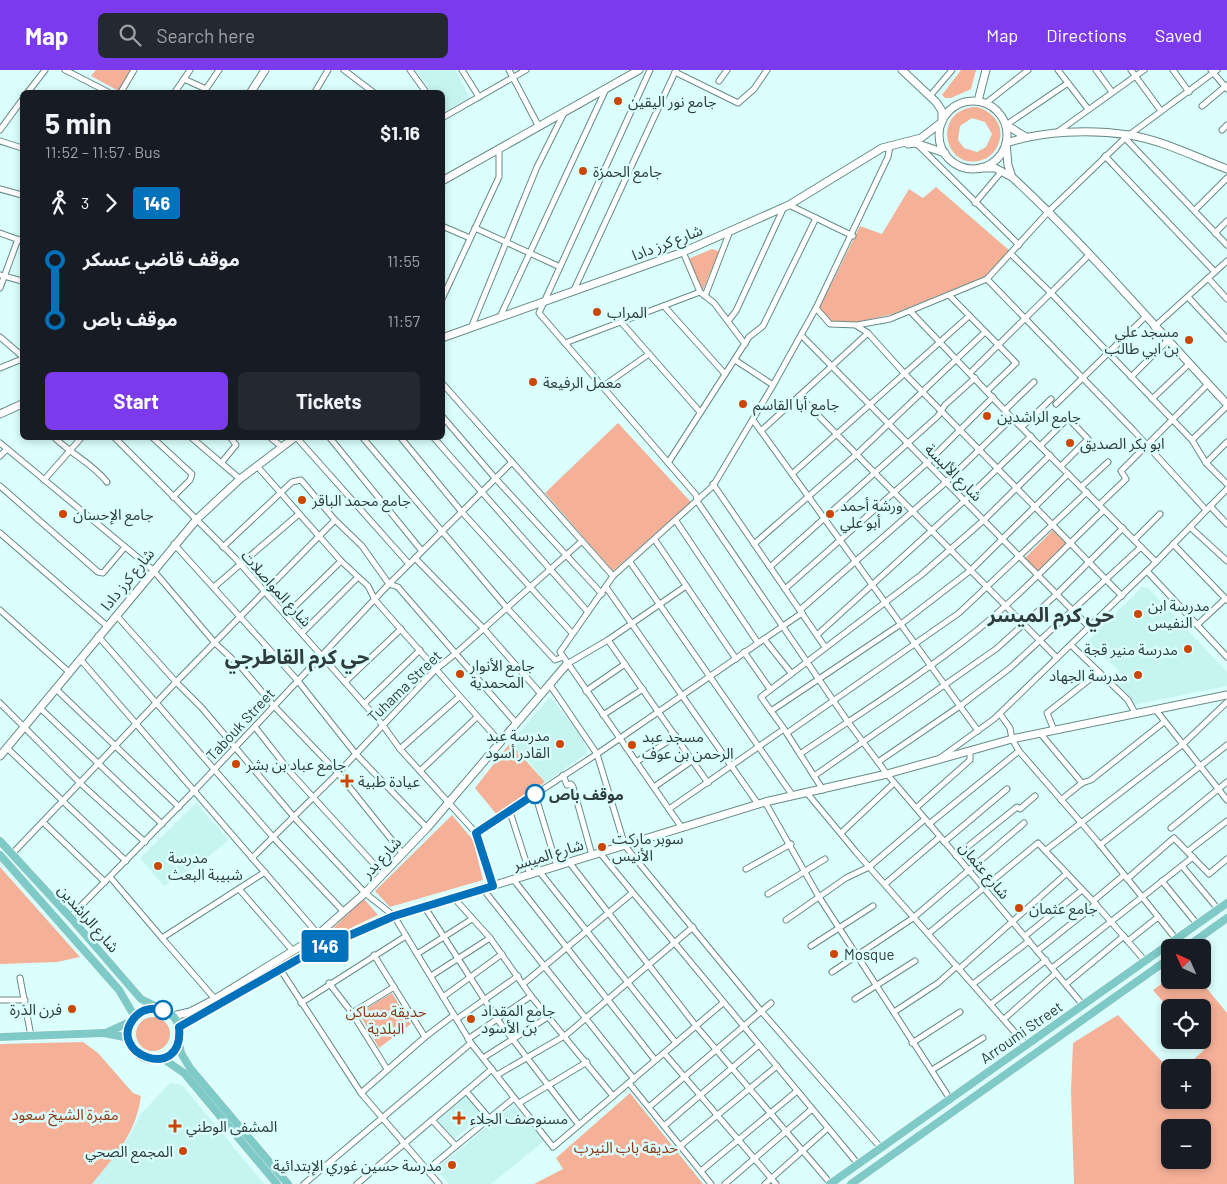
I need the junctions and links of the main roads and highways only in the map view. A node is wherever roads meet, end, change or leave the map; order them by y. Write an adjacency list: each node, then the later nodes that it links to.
1 (265, 70): 5 (main road)
2 (639, 70): 18 (main road)
3 (902, 70): 7 (main road)
4 (986, 70): 6 (main road)
5 (252, 90)
6 (978, 101): 8 (main road); 10 (main road)
7 (936, 102): 8 (main road); 9 (main road)
8 (958, 105): 9 (main road)
9 (942, 122): 13 (main road); 14 (main road)
10 (1006, 125): 11 (main road); 12 (main road)
11 (1026, 137): 12 (main road); 16 (main road)
12 (1006, 143): 15 (main road); 17 (main road)
13 (890, 146): 14 (main road); 19 (main road, شارع كرز دادا)
14 (944, 153): 15 (main road)
15 (980, 168): 17 (main road)
16 (1227, 169)
17 (1012, 177): 20 (main road)
18 (445, 179)
19 (445, 337)
20 (1227, 405)
21 (20, 406): 22 (main road)
22 (0, 414)
23 (293, 440): 26 (main road, شارع كرز دادا)
24 (567, 664): 34 (main road, شارع بدر)
25 (1227, 695): 36 (main road, شارع الميسر)
26 (0, 756)
27 (0, 841): 33 (main road, شارع الراشدين)
28 (0, 855): 35 (main road, شارع الراشدين)
29 (1227, 903): 44 (main road, Arroumi Street)
30 (1227, 918): 31 (main road)
31 (1198, 939)
32 (1161, 964): 45 (main road, Arroumi Street)
33 (161, 1009): 34 (main road); 35 (main road)
34 (173, 1016): 36 (main road)
35 (133, 1019): 37 (main road); 39 (main road)
36 (179, 1027): 40 (main road)
37 (104, 1034): 38 (main road); 39 (main road)
38 (0, 1037)
39 (129, 1038): 41 (main road)
40 (179, 1042): 41 (main road); 43 (main road)
41 (162, 1058): 42 (main road)
42 (277, 1184)
43 (288, 1184)
44 (830, 1184)
45 (851, 1184)

